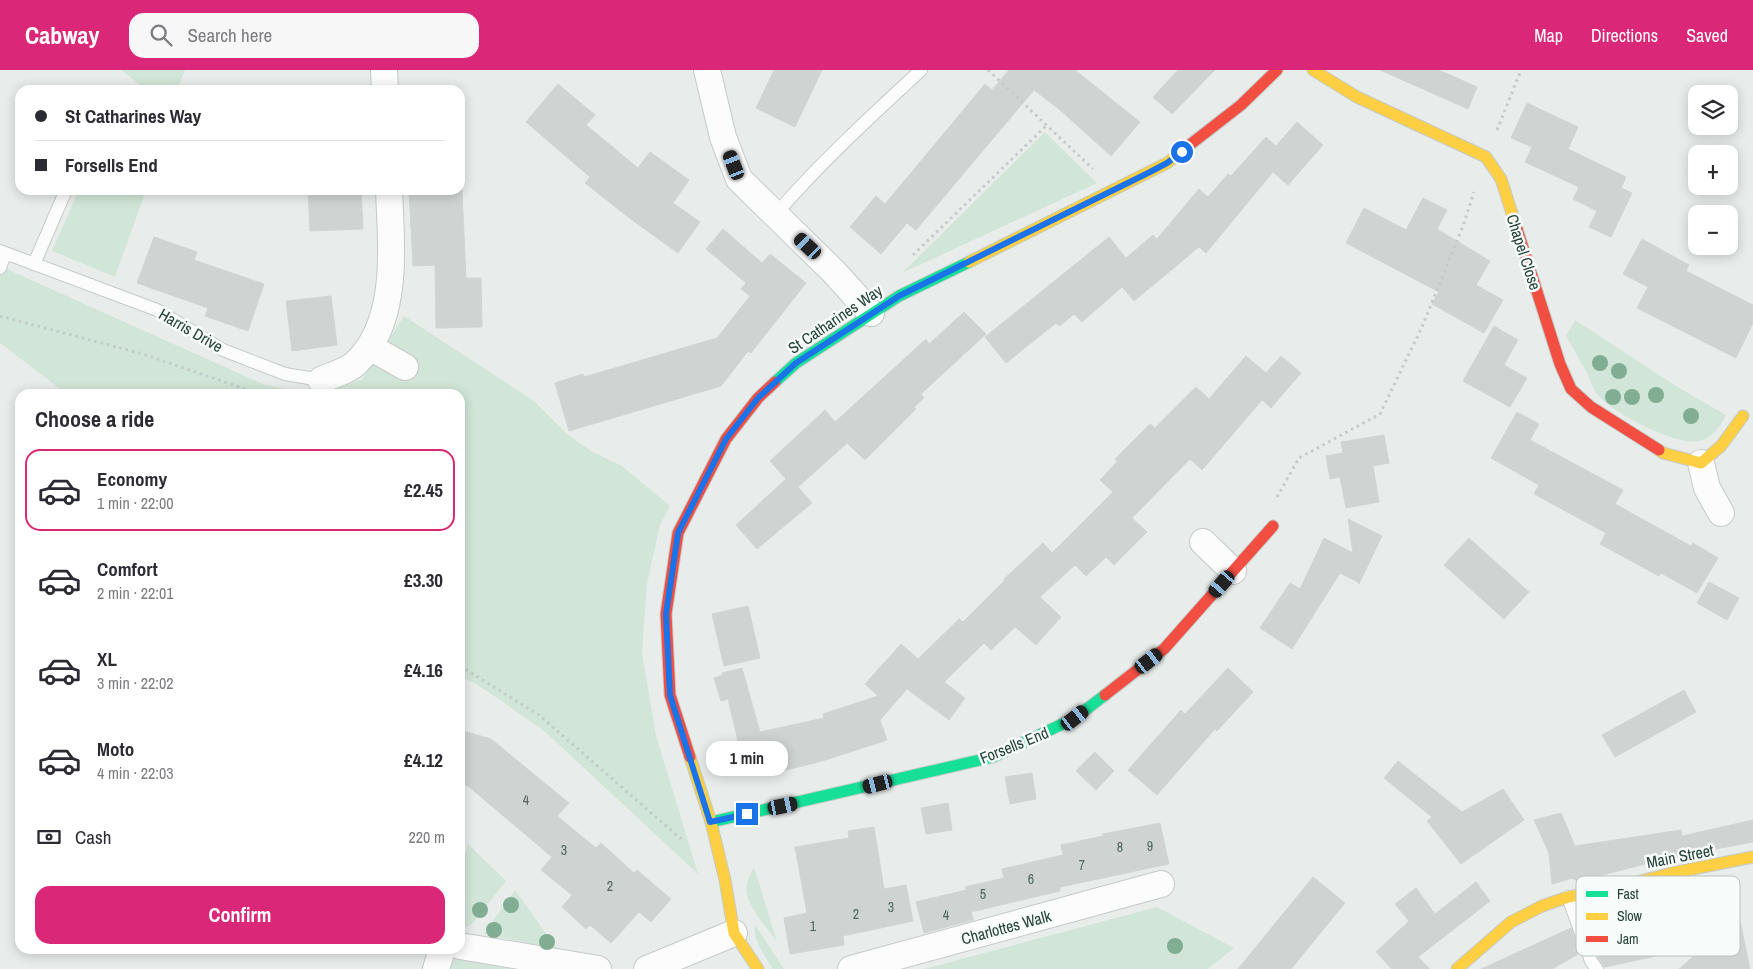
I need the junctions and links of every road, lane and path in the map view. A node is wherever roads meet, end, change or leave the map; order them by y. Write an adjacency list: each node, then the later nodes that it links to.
1 (384, 70): 8 (street)
2 (707, 70): 14 (street)
3 (921, 70): 14 (lane)
4 (988, 70): 9 (path)
5 (1277, 70): 11 (street, St Catharines Way)
6 (1313, 70): 10 (street)
7 (1521, 70): 10 (path)
8 (385, 85)
9 (1047, 125): 11 (path); 16 (path)
10 (1486, 157): 26 (street, Chapel Close); 28 (path)
11 (1115, 190): 19 (street, St Catharines Way)
12 (64, 195): 17 (lane)
13 (389, 195): 21 (street, Harris Drive)
14 (775, 215): 19 (street)
15 (3, 253): 17 (lane, Harris Drive); 18 (lane, Harris Drive)
16 (913, 255)
17 (34, 264): 23 (lane, Harris Drive)
18 (0, 268)
19 (871, 313): 32 (street, St Catharines Way)
20 (0, 316): 24 (path)
21 (370, 347): 22 (street); 23 (street, Harris Drive)
22 (405, 367)
23 (322, 380)
24 (245, 389)
25 (1743, 416): 26 (street)
26 (1701, 463): 27 (street)
27 (1721, 513)
28 (1273, 526): 30 (street, Forsells End)
29 (1203, 542): 30 (street)
30 (1233, 571): 32 (street, Forsells End)
31 (465, 669): 32 (path)
32 (712, 827): 39 (street, St Catharines Way)
33 (1753, 857): 34 (street, Main Street)
34 (1660, 876)
35 (1161, 884): 47 (street, Charlottes Walk)
36 (1576, 896): 37 (street, Main Street)
37 (1568, 897): 38 (lane); 48 (street, Main Street)
38 (1576, 919)
39 (734, 933): 45 (street); 46 (street, St Catharines Way)
40 (465, 947): 44 (street)
41 (440, 954): 43 (street)
42 (1589, 956): 49 (lane)
43 (436, 969)
44 (598, 969)
45 (647, 969)
46 (758, 969)
47 (851, 969)
48 (1457, 969)
49 (1597, 969)

